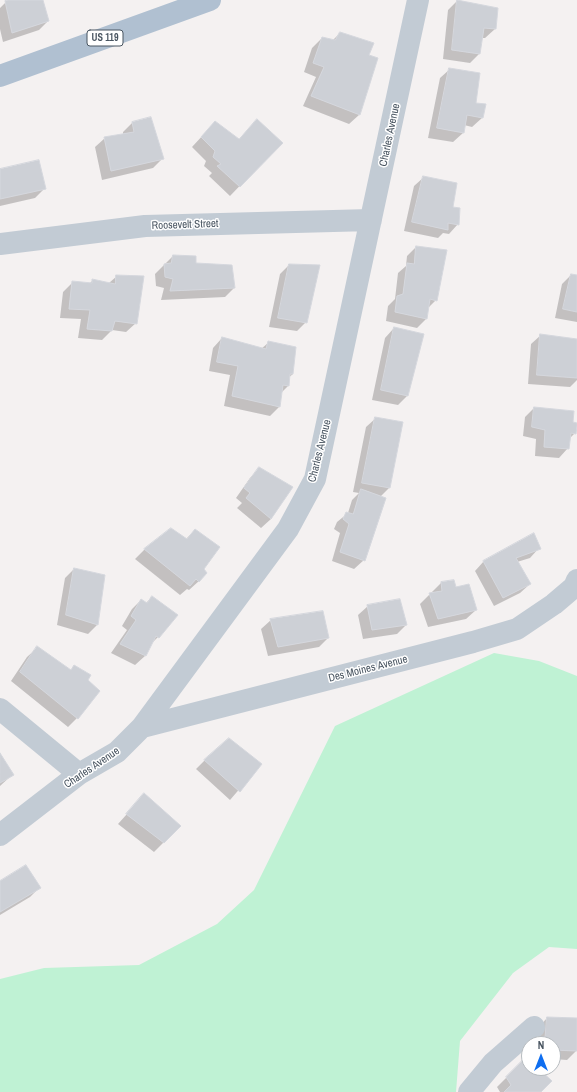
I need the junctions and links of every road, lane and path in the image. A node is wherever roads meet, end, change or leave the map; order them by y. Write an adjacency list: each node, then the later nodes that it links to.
1 (210, 0): 3 (main road, US 119)
2 (418, 0): 4 (street, Charles Avenue)
3 (0, 76)
4 (372, 220): 5 (street, Roosevelt Street); 8 (street, Charles Avenue)
5 (0, 244)
6 (577, 580): 8 (street, Des Moines Avenue)
7 (0, 709): 9 (street)
8 (142, 727): 9 (street, Charles Avenue)
9 (80, 774): 10 (street, Charles Avenue)
10 (0, 835)
11 (534, 1027): 12 (street)
12 (469, 1092)

